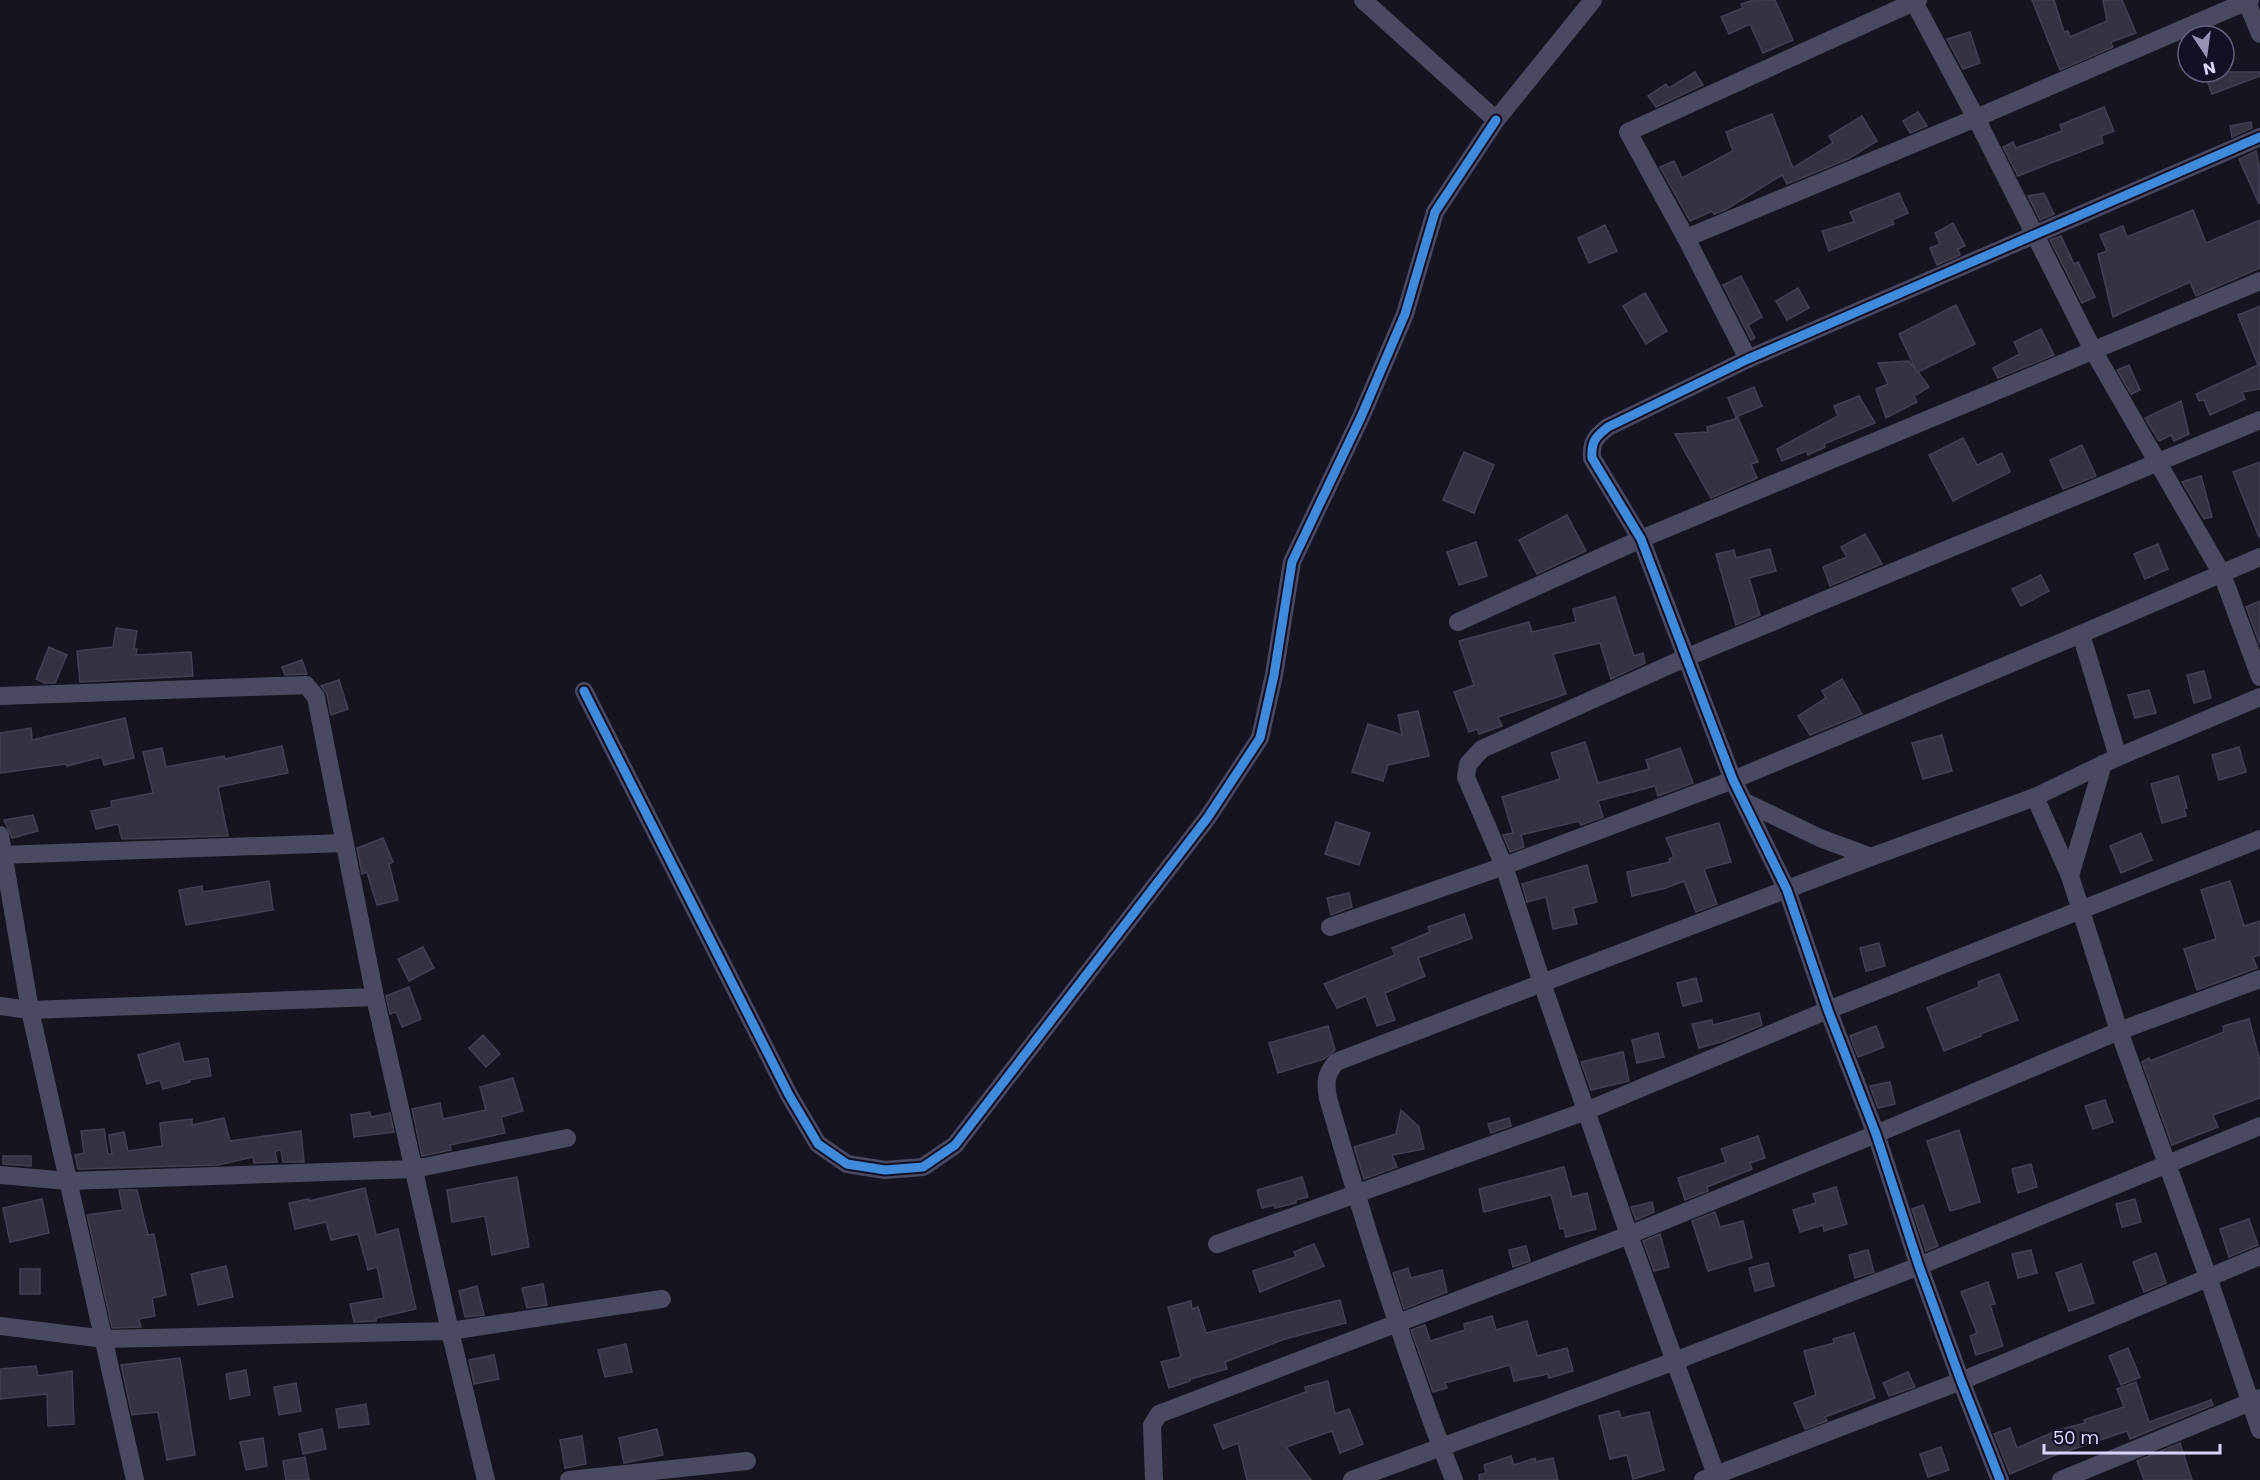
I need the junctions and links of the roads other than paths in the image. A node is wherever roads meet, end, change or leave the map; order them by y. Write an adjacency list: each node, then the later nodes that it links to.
1 (1363, 0): 7 (street)
2 (1593, 0): 7 (street)
3 (2248, 0): 5 (street); 6 (street)
4 (1916, 1): 6 (street); 10 (street)
5 (2260, 34)
6 (1976, 118): 9 (street); 10 (street)
7 (1496, 120): 23 (street)
8 (2260, 137): 9 (street)
9 (2034, 235): 12 (street); 13 (street)
10 (1686, 238): 13 (street)
11 (2260, 281): 12 (street)
12 (2094, 352): 15 (street); 16 (street)
13 (1748, 359): 16 (street)
14 (2260, 420): 15 (street)
15 (2159, 464): 18 (street); 21 (street)
16 (1641, 539): 19 (street); 21 (street)
17 (2260, 557): 18 (street)
18 (2222, 574): 20 (street); 22 (street)
19 (1458, 622)
20 (2081, 634): 26 (street); 27 (street)
21 (1685, 658): 27 (street); 35 (street)
22 (2260, 676)
23 (584, 691)
24 (0, 696): 32 (street)
25 (2260, 697): 26 (street)
26 (2110, 760): 28 (street); 36 (street)
27 (1733, 780): 29 (street); 35 (street)
28 (2035, 797): 34 (street); 36 (street)
29 (1743, 801): 34 (street); 37 (street)
30 (0, 835): 33 (street)
31 (2260, 839): 38 (street)
32 (344, 843): 33 (street); 42 (street)
33 (2, 855): 44 (street)
34 (1870, 857): 37 (street)
35 (1504, 866): 39 (street); 41 (street)
36 (2070, 876): 38 (street)
37 (1786, 890): 41 (street); 45 (street)
38 (2080, 912): 45 (street); 46 (street)
39 (1330, 927)
40 (2260, 979): 46 (street)
41 (1542, 983): 47 (street); 55 (street)
42 (375, 997): 44 (street); 52 (street)
43 (0, 1006): 44 (street)
44 (30, 1010): 54 (street)
45 (1828, 1010): 47 (street); 49 (street)
46 (2120, 1031): 49 (street); 51 (street)
47 (1586, 1111): 55 (street); 56 (street)
48 (2260, 1126): 51 (street)
49 (1876, 1134): 56 (street); 59 (street)
50 (567, 1138): 52 (street)
51 (2167, 1164): 59 (street); 60 (street)
52 (414, 1169): 54 (street); 64 (street)
53 (0, 1174): 54 (street)
54 (68, 1181): 65 (street)
55 (1356, 1195): 57 (street); 62 (street)
56 (1629, 1235): 62 (street); 66 (street)
57 (1217, 1244)
58 (2260, 1256): 60 (street)
59 (1919, 1266): 66 (street); 67 (street)
60 (2208, 1277): 67 (street); 68 (street)
61 (662, 1299): 64 (street)
62 (1396, 1324): 70 (street); 76 (street)
63 (0, 1326): 65 (street)
64 (450, 1331): 65 (street); 74 (street)
65 (105, 1338): 73 (street)
66 (1675, 1361): 70 (street); 72 (street)
67 (1961, 1382): 72 (street); 79 (street)
68 (2255, 1400): 69 (street); 80 (street)
69 (2260, 1430)
70 (1441, 1447): 77 (street); 78 (street)
71 (747, 1461): 75 (street)
72 (1712, 1478)
73 (135, 1480)
74 (486, 1480)
75 (569, 1480)
76 (1154, 1480)
77 (1352, 1480)
78 (1454, 1480)
79 (2000, 1480)
80 (2061, 1480)

